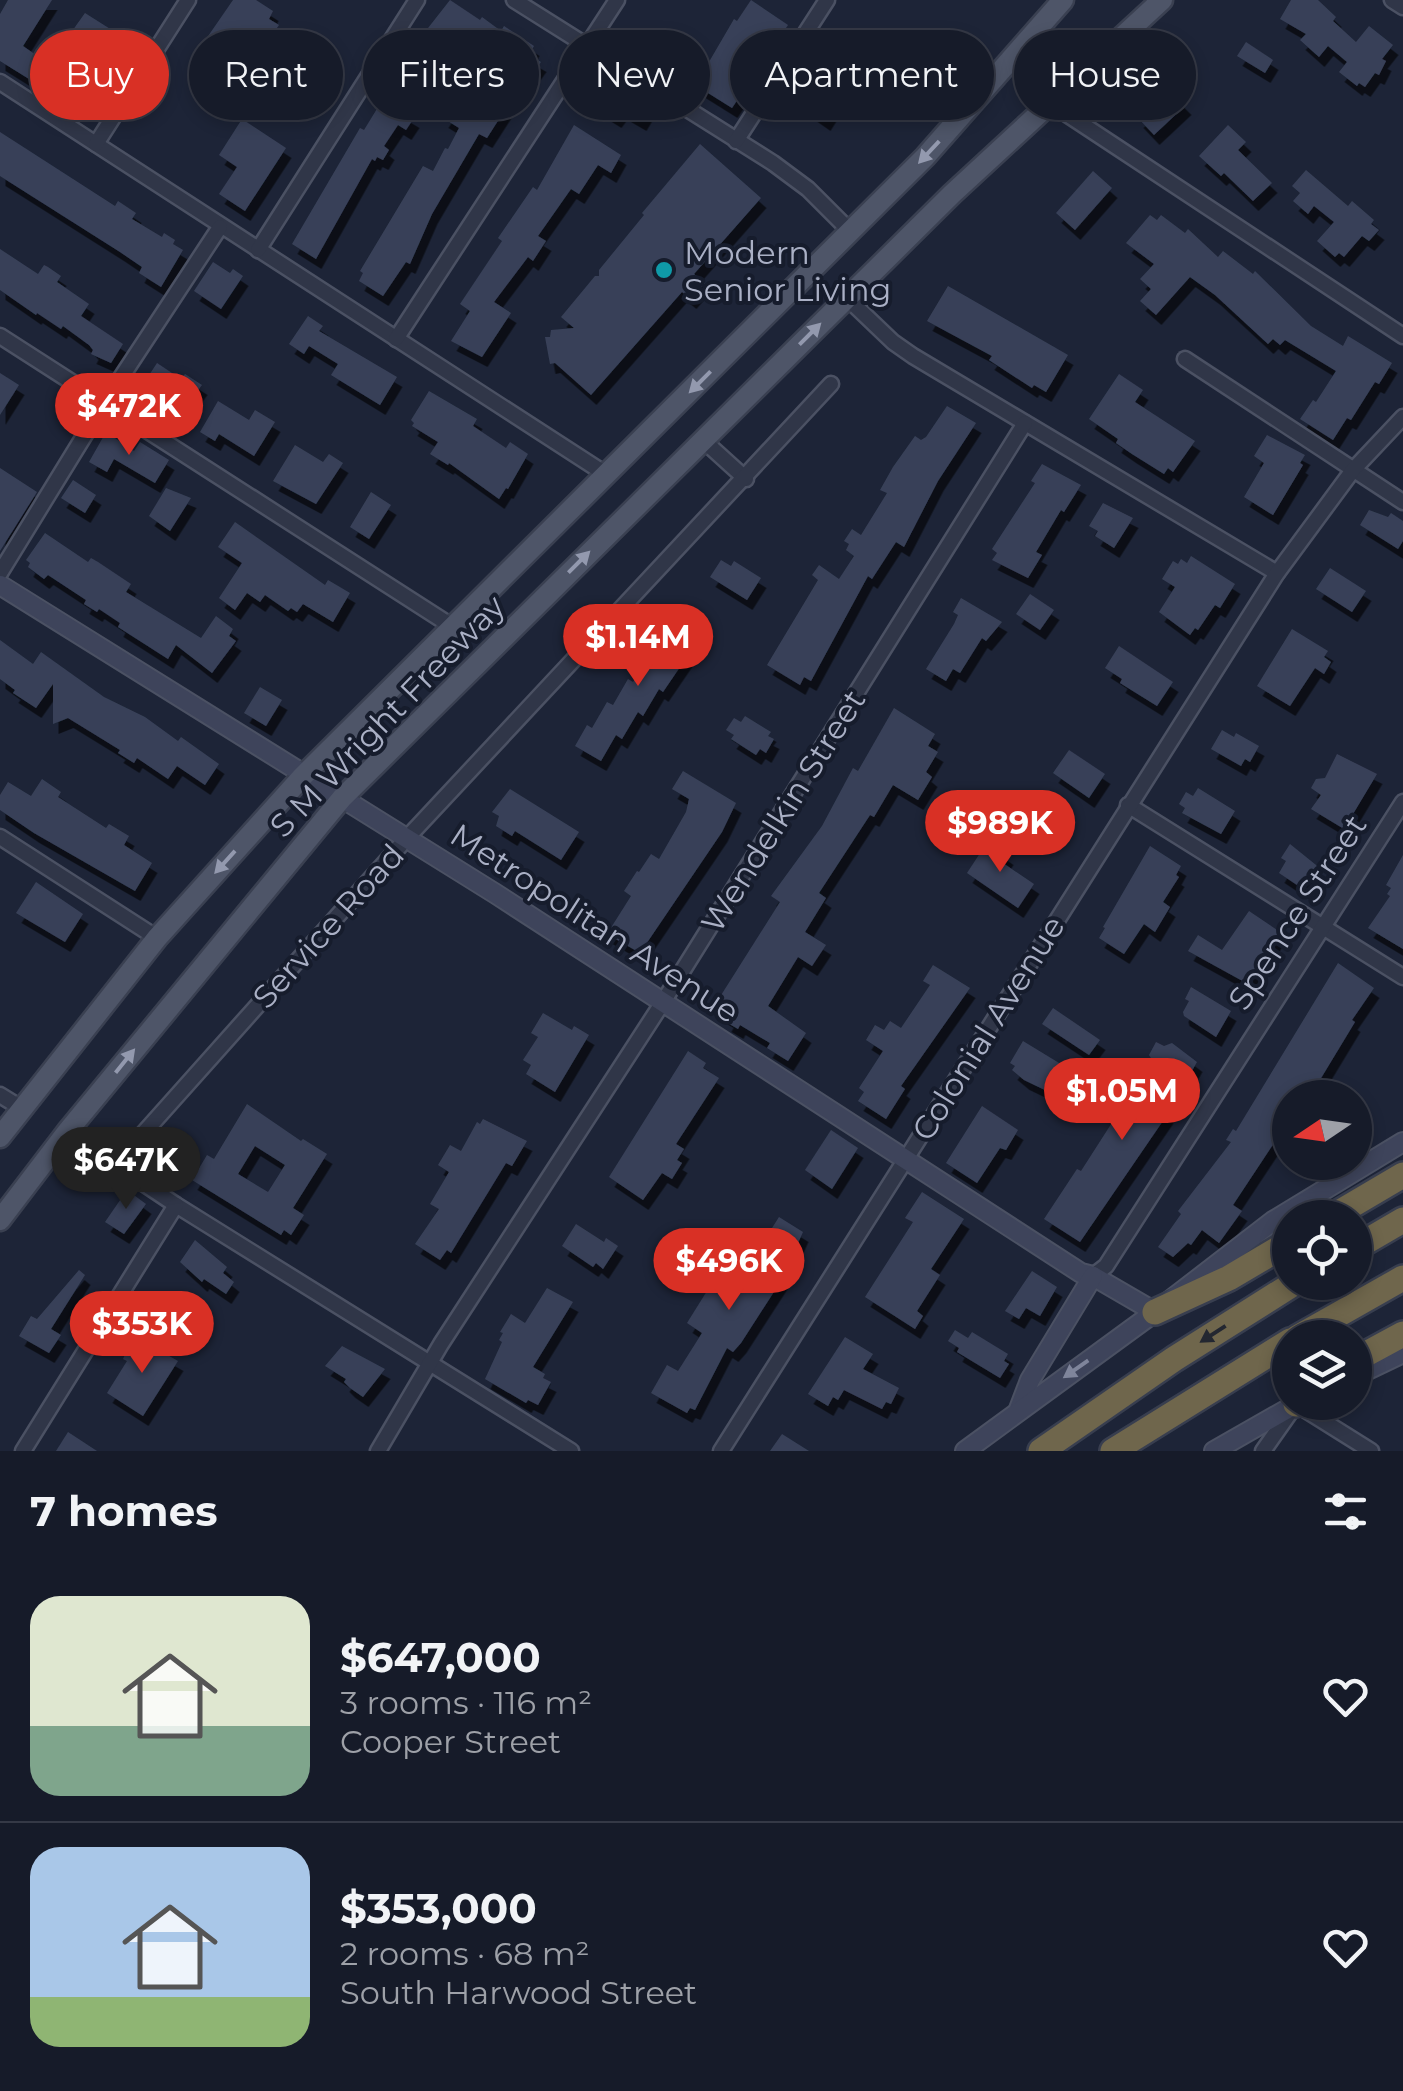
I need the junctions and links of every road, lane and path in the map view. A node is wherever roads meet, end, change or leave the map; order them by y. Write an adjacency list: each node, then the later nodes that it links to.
1 (188, 0): 19 (street)
2 (417, 0): 22 (street)
3 (514, 0): 10 (street)
4 (617, 0): 11 (street)
5 (826, 0): 18 (street)
6 (1063, 0): 21 (main road, S M Wright Freeway, one-way to 21)
7 (1162, 0): 12 (main road, S M Wright Freeway)
8 (1392, 0): 9 (street)
9 (1403, 7)
10 (562, 30)
11 (597, 30)
12 (1129, 30)
13 (0, 82): 19 (street)
14 (559, 89): 26 (street)
15 (704, 120): 18 (street)
16 (1032, 120): 23 (main road, S M Wright Freeway)
17 (1076, 120): 25 (street)
18 (736, 140): 21 (street)
19 (96, 144): 20 (street)
20 (220, 227): 22 (street); 29 (street)
21 (851, 232): 34 (main road, S M Wright Freeway, one-way to 34)
22 (258, 250): 26 (street)
23 (847, 298): 31 (street); 32 (main road, S M Wright Freeway, one-way to 23)
24 (0, 336): 29 (street)
25 (1403, 336)
26 (396, 339): 34 (street)
27 (1185, 359): 33 (street)
28 (831, 384): 35 (street, Service Road)
29 (106, 402): 37 (street); 40 (street)
30 (1403, 417): 33 (street, Colonial Avenue)
31 (1026, 423): 38 (street); 50 (street, Wendelkin Street)
32 (703, 440): 35 (street); 42 (main road, S M Wright Freeway, one-way to 32)
33 (1352, 470): 36 (street); 38 (street, Colonial Avenue)
34 (607, 475): 40 (main road, S M Wright Freeway)
35 (746, 479): 46 (street, Service Road)
36 (1403, 502)
37 (0, 573)
38 (1277, 574): 44 (street, Colonial Avenue)
39 (0, 585): 41 (street, Metropolitan Avenue)
40 (453, 626): 41 (main road, S M Wright Freeway)
41 (302, 776): 42 (street, Metropolitan Avenue); 48 (main road, S M Wright Freeway, one-way to 48)
42 (342, 798): 46 (street, Metropolitan Avenue); 53 (main road, S M Wright Freeway, one-way to 42)
43 (1403, 802): 47 (street, Spence Street)
44 (1128, 805): 47 (street); 56 (street, Colonial Avenue)
45 (0, 836): 48 (street)
46 (407, 838): 50 (street, Metropolitan Avenue); 57 (street, Service Road)
47 (1322, 928): 49 (street); 65 (street, Spence Street)
48 (157, 938): 52 (main road, S M Wright Freeway)
49 (1403, 977)
50 (663, 1002): 56 (street, Metropolitan Avenue); 74 (street, Wendelkin Street)
51 (0, 1094): 52 (street)
52 (22, 1108): 54 (main road, S M Wright Freeway)
53 (67, 1132): 57 (street); 61 (main road, S M Wright Freeway)
54 (0, 1137)
55 (1403, 1142): 68 (street)
56 (906, 1160): 65 (street, Metropolitan Avenue); 83 (street, Colonial Avenue)
57 (116, 1164): 60 (street)
58 (1403, 1175): 59 (highway)
59 (1361, 1200)
60 (176, 1205): 74 (street); 80 (street)
61 (0, 1220)
62 (1403, 1220): 63 (highway)
63 (1372, 1238)
64 (1272, 1253): 68 (highway)
65 (1093, 1276): 68 (street, Metropolitan Avenue); 76 (street, Spence Street)
66 (1403, 1278): 69 (highway)
67 (1272, 1297): 85 (highway, one-way to 85)
68 (1156, 1312): 76 (street, one-way to 76)
69 (1329, 1320)
70 (1403, 1334): 71 (highway)
71 (1372, 1351)
72 (1272, 1353): 86 (highway)
73 (1403, 1353): 75 (street)
74 (432, 1363): 81 (street, Wendelkin Street); 82 (street)
75 (1372, 1368)
76 (1019, 1409): 84 (street)
77 (1272, 1418): 87 (street)
78 (1286, 1420): 88 (street)
79 (1324, 1420): 89 (street)
80 (23, 1451)
81 (378, 1451)
82 (571, 1451)
83 (721, 1451)
84 (965, 1451)
85 (1041, 1451)
86 (1113, 1451)
87 (1214, 1451)
88 (1263, 1451)
89 (1372, 1451)

